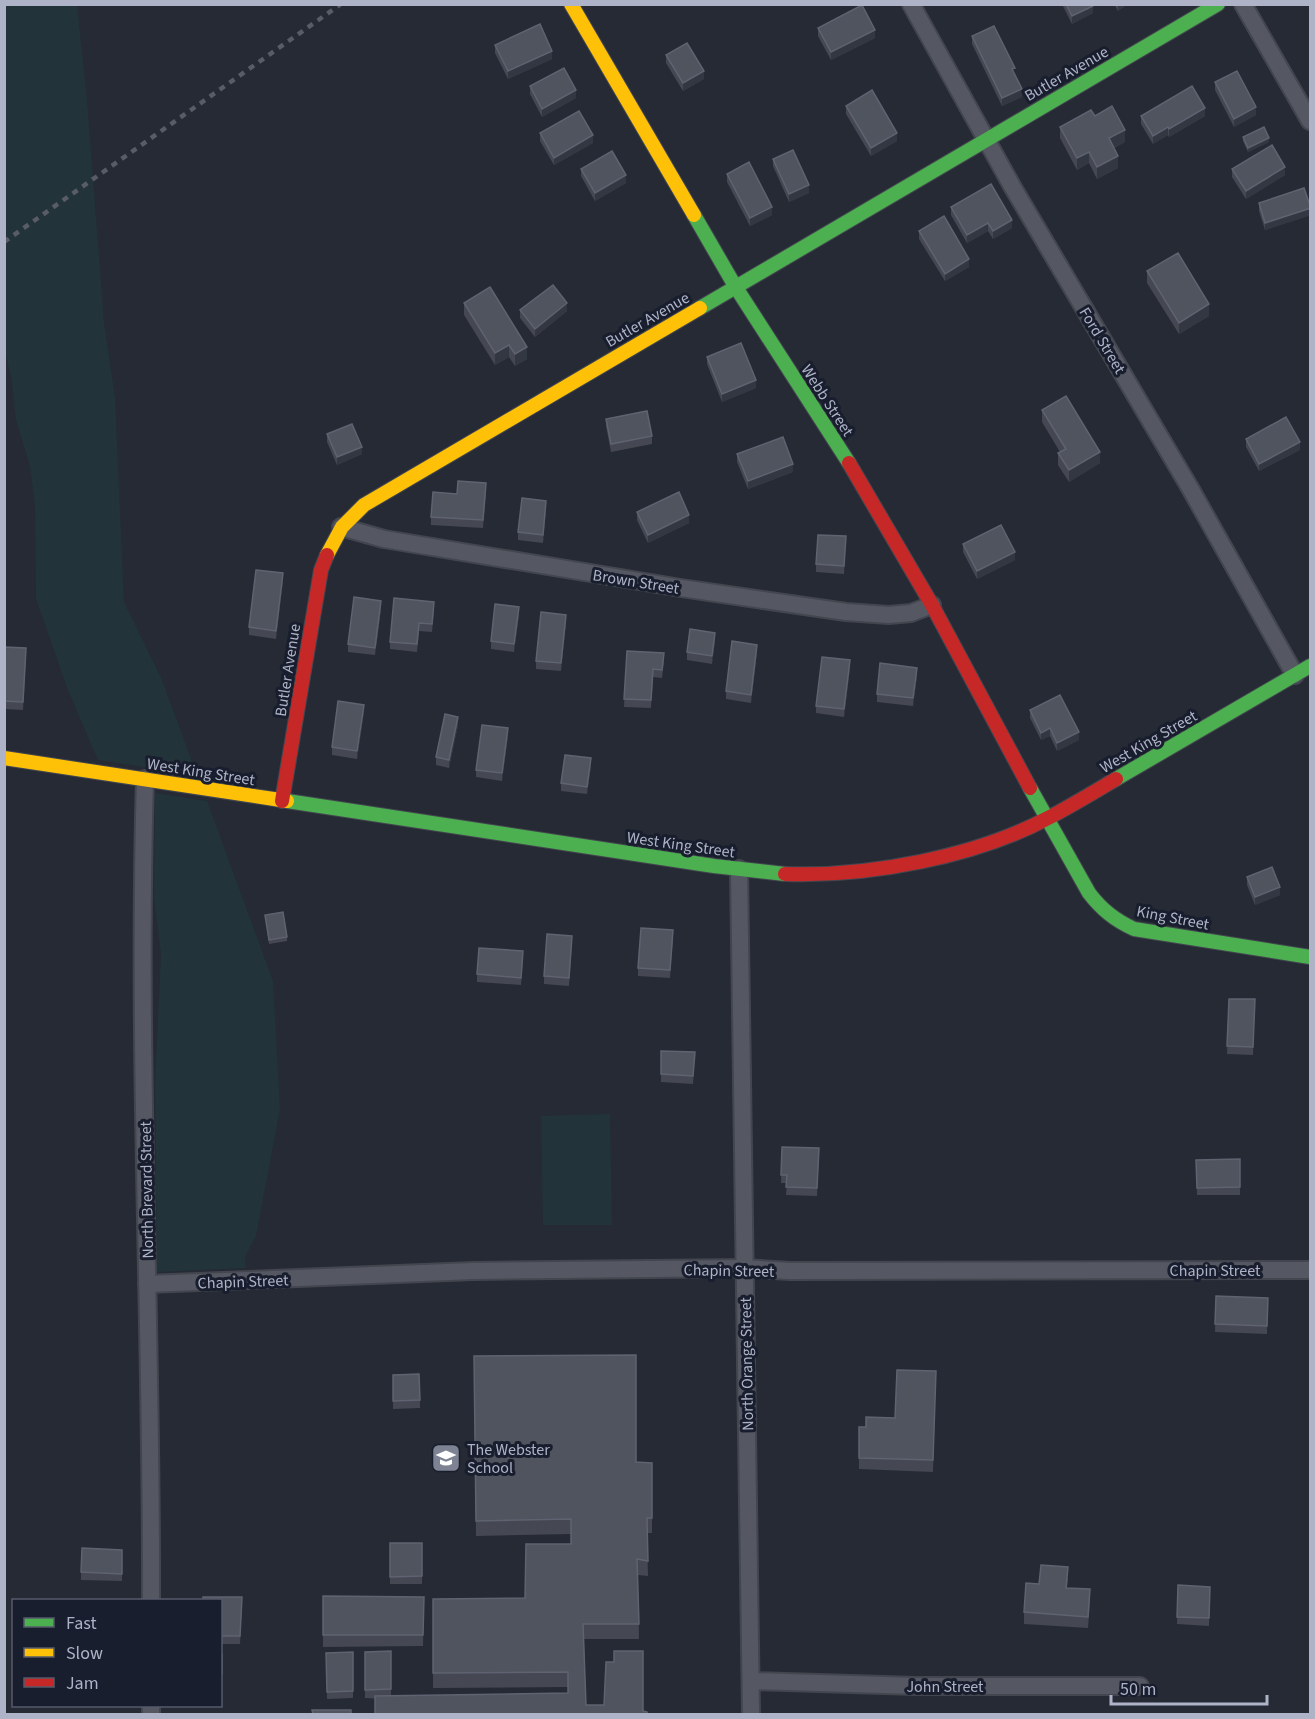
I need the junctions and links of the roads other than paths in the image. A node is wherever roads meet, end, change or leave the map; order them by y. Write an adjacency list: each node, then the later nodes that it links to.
1 (571, 4): 7 (street, Webb Street)
2 (911, 4): 6 (street, Ford Street)
3 (1218, 4): 6 (street, Butler Avenue)
4 (1243, 4): 5 (street)
5 (1311, 121)
6 (986, 139): 7 (street, Butler Avenue); 11 (street, Ford Street)
7 (735, 286): 8 (street, Butler Avenue); 9 (street, Webb Street)
8 (341, 528): 9 (street, Brown Street); 14 (street, Butler Avenue)
9 (932, 605): 15 (street, Webb Street)
10 (1311, 666): 11 (street, West King Street)
11 (1295, 675): 15 (street, West King Street)
12 (4, 758): 13 (street, West King Street)
13 (145, 779): 14 (street, West King Street); 20 (street, North Brevard Street)
14 (282, 801): 16 (street, West King Street)
15 (1047, 819): 16 (street, West King Street); 17 (street, King Street)
16 (739, 869): 18 (street, North Orange Street)
17 (1311, 957)
18 (744, 1268): 19 (street, Chapin Street); 20 (street, Chapin Street); 22 (street, North Orange Street)
19 (1311, 1270)
20 (147, 1284): 21 (street, North Brevard Street)
21 (151, 1599)
22 (751, 1681): 23 (street, John Street); 24 (street, North Orange Street)
23 (1140, 1686)
24 (751, 1714)

